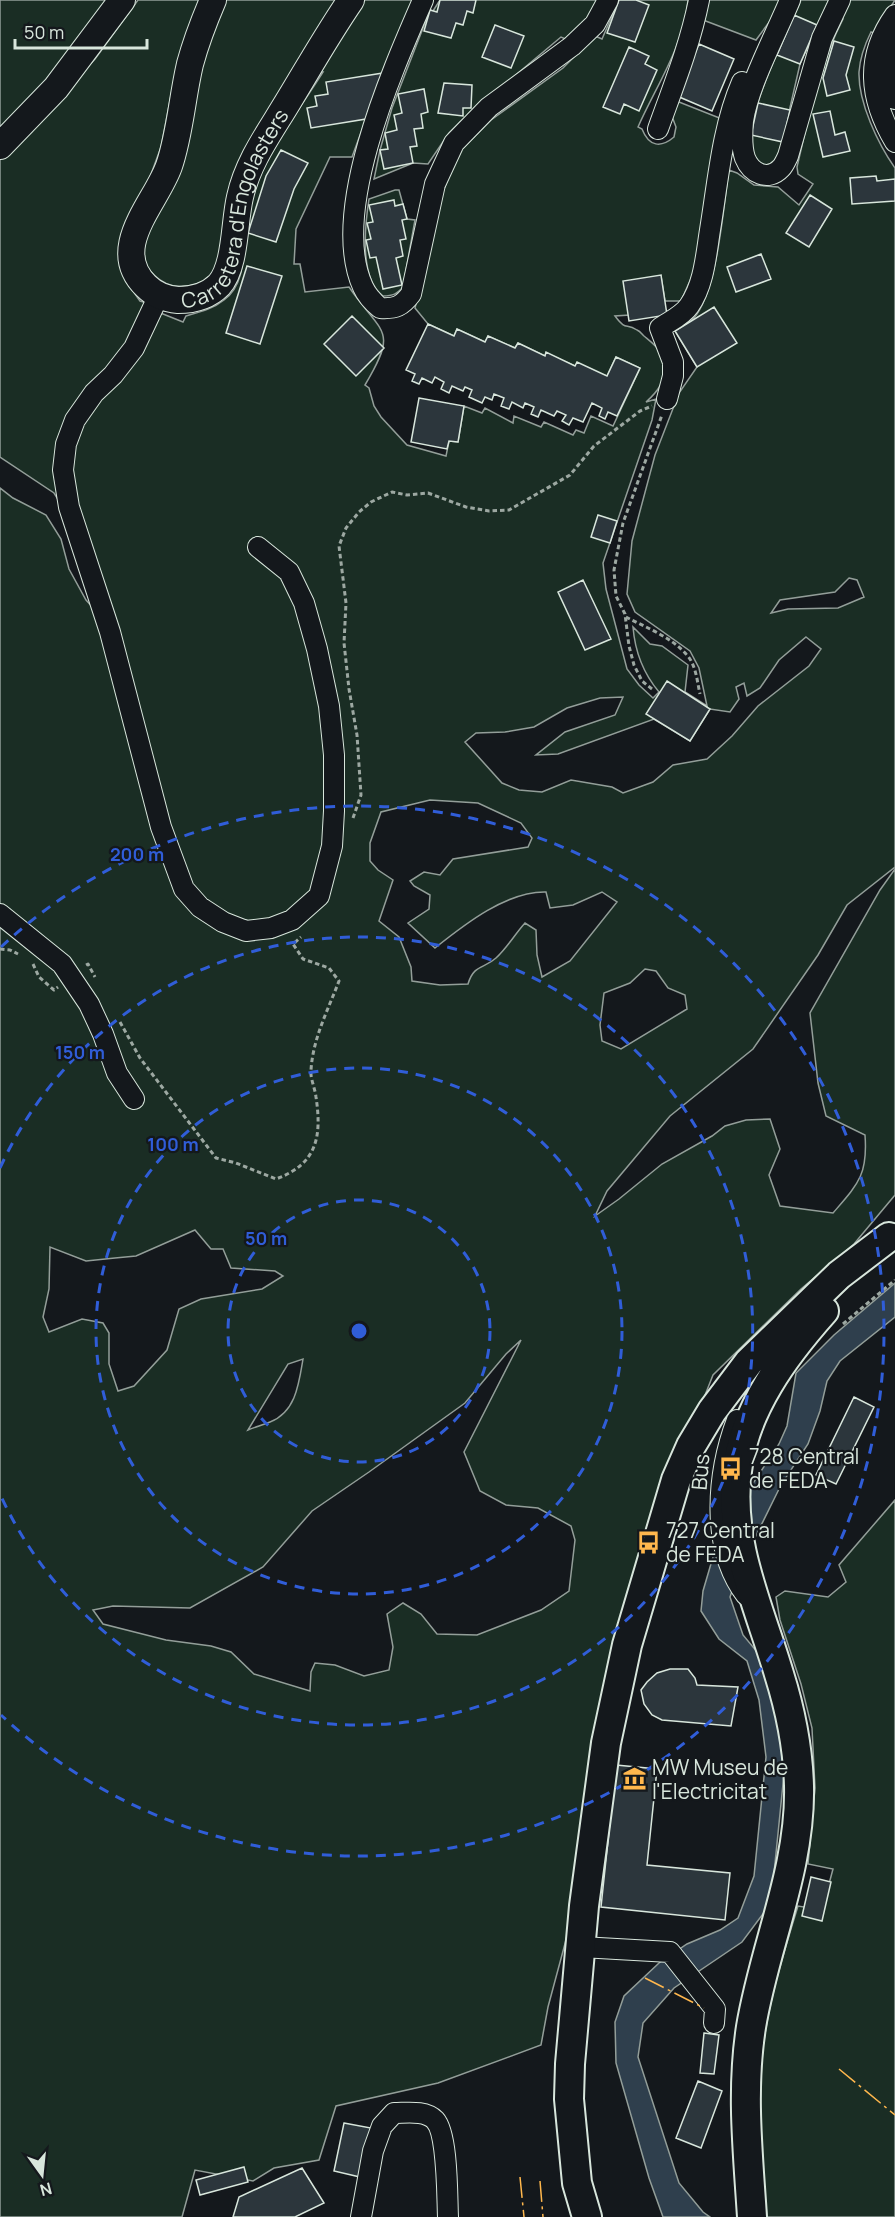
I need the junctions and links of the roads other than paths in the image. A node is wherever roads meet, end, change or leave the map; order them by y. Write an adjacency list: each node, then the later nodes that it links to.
1 (122, 0): 15 (main road)
2 (213, 0): 16 (main road, Carretera d'Engolasters)
3 (351, 0): 16 (main road, Carretera d'Engolasters)
4 (423, 0): 5 (street)
5 (608, 0)
6 (699, 0): 13 (street)
7 (790, 0): 11 (street)
8 (840, 0): 11 (street)
9 (895, 15): 14 (street)
10 (895, 43): 12 (street)
11 (767, 53): 17 (street)
12 (895, 99)
13 (658, 129)
14 (895, 142)
15 (0, 146)
16 (159, 295): 18 (street)
17 (667, 399)
18 (258, 548)
19 (0, 914): 20 (street)
20 (134, 1099)
21 (892, 1234): 22 (highway); 29 (highway)
22 (581, 1947): 23 (street); 24 (highway)
23 (715, 2016)
24 (569, 2099): 27 (highway); 28 (highway)
25 (361, 2217): 26 (street)
26 (448, 2217)
27 (587, 2217)
28 (604, 2217)
29 (752, 2217)

